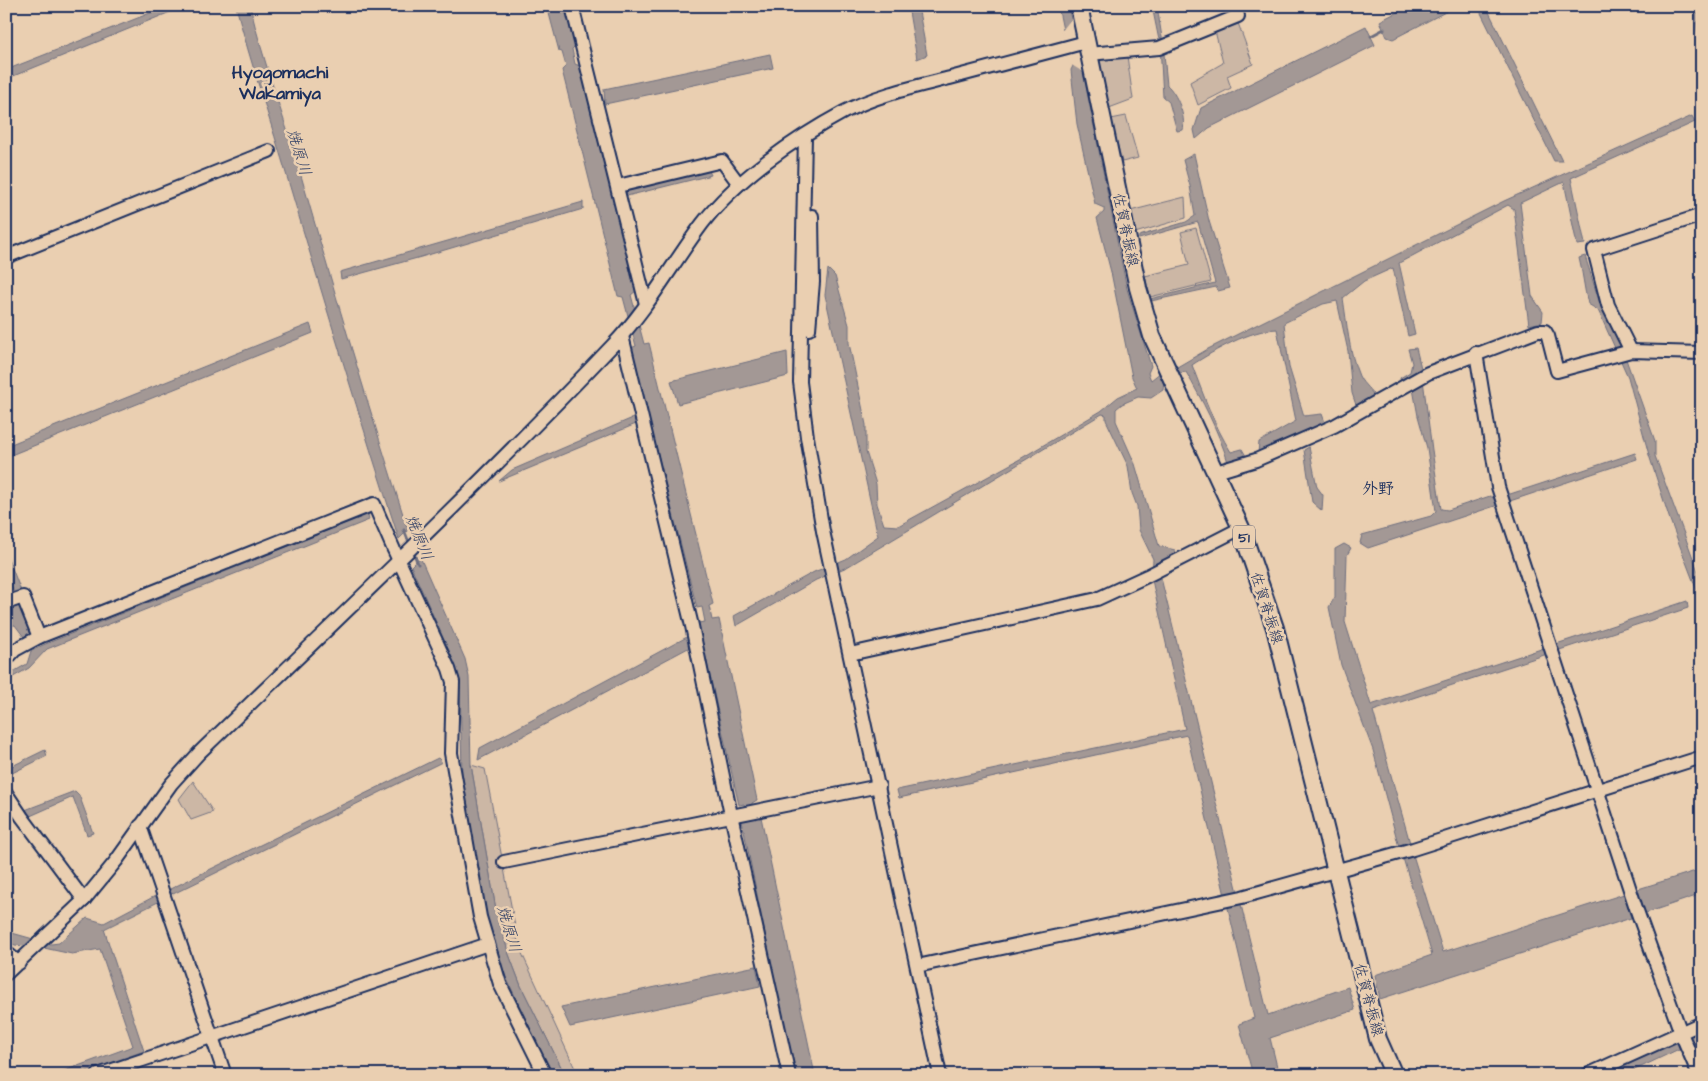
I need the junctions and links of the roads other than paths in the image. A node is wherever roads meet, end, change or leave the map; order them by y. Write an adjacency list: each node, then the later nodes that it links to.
1 (572, 6): 8 (street)
2 (1079, 6): 4 (main road, 佐賀脊振線 / 51)
3 (1235, 6): 4 (street)
4 (1084, 47): 5 (street); 16 (main road, 佐賀脊振線 / 51)
5 (805, 136): 7 (street); 21 (street)
6 (269, 151): 10 (street)
7 (739, 184): 8 (street); 11 (street)
8 (618, 186): 11 (street)
9 (1702, 215): 13 (street)
10 (6, 257)
11 (643, 309): 12 (street)
12 (626, 332): 18 (street); 27 (street)
13 (1631, 351): 14 (street); 15 (street)
14 (1476, 353): 16 (street); 25 (street)
15 (1702, 353)
16 (1216, 472): 17 (main road, 佐賀脊振線 / 51)
17 (1241, 528): 21 (street); 30 (main road, 佐賀脊振線 / 51)
18 (398, 560): 20 (street); 28 (street); 32 (street)
19 (6, 603): 20 (street)
20 (39, 637): 22 (street)
21 (850, 654): 24 (street)
22 (6, 660)
23 (1702, 757): 25 (street)
24 (879, 786): 27 (street); 35 (street)
25 (1597, 790): 30 (street); 39 (street)
26 (6, 793): 31 (street)
27 (731, 815): 29 (street); 43 (street)
28 (140, 826): 31 (street); 38 (street)
29 (504, 862)
30 (1335, 871): 35 (street); 45 (main road, 佐賀脊振線 / 51)
31 (84, 900): 34 (street)
32 (488, 944): 38 (street); 42 (street)
33 (6, 952): 34 (street)
34 (19, 963): 36 (street)
35 (917, 966): 44 (street)
36 (6, 974)
37 (1702, 1023): 39 (street)
38 (212, 1036): 40 (street); 41 (street)
39 (1684, 1040): 46 (street); 47 (street)
40 (98, 1075)
41 (225, 1075)
42 (546, 1075)
43 (789, 1075)
44 (940, 1075)
45 (1394, 1075)
46 (1587, 1075)
47 (1699, 1075)

